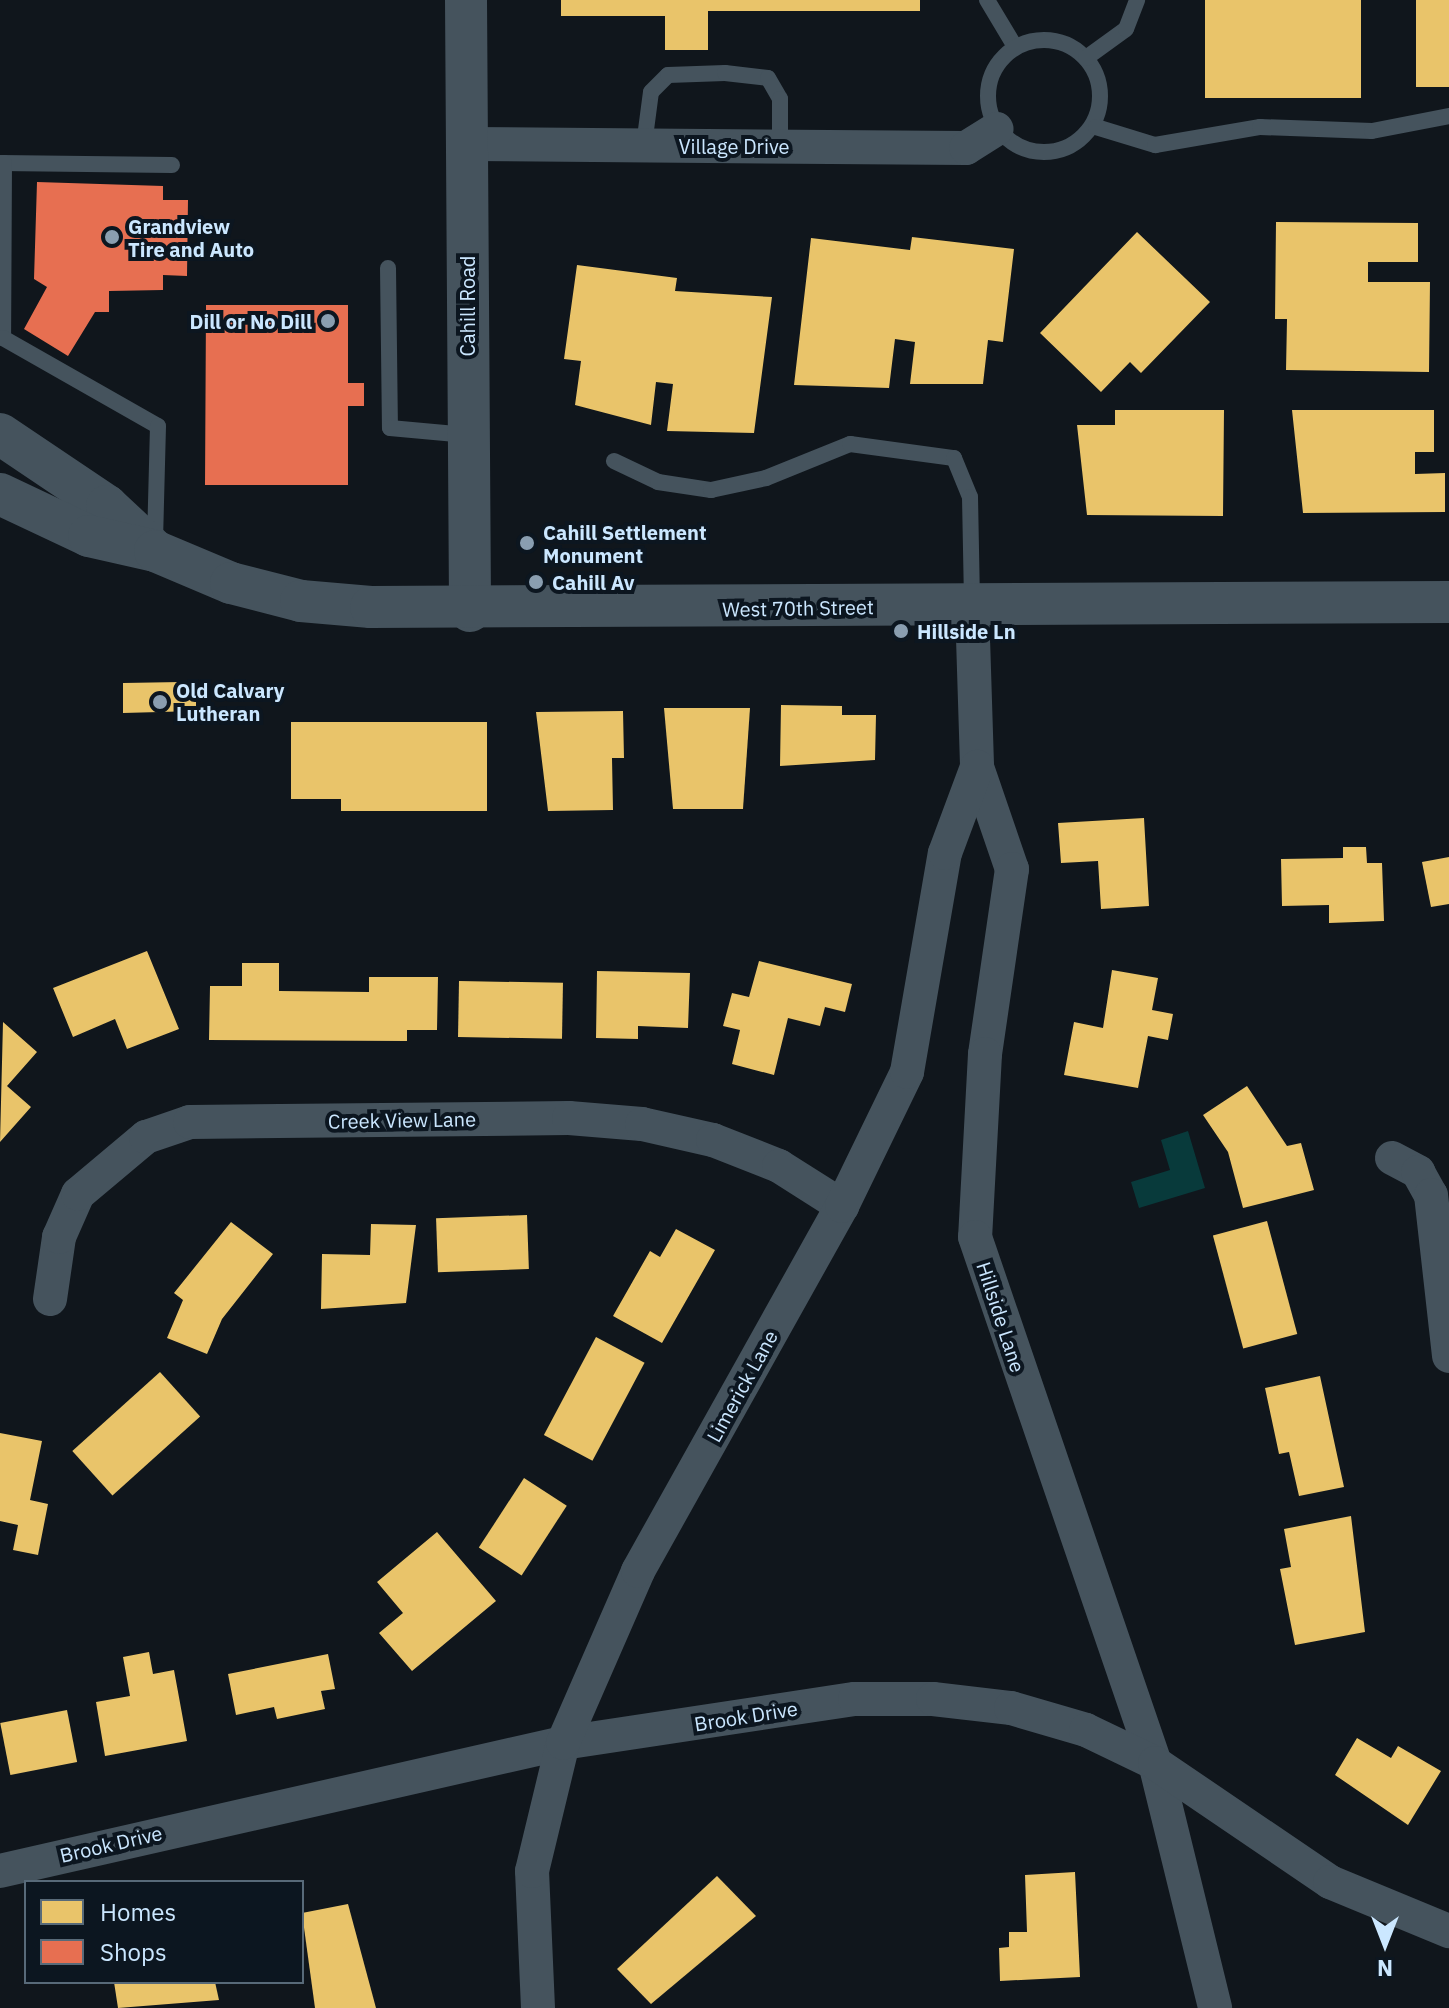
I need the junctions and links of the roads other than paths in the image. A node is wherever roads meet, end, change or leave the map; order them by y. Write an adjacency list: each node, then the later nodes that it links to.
1 (466, 0): 9 (street, Cahill Road)
2 (987, 0): 4 (lane)
3 (1137, 0): 5 (lane)
4 (1014, 45): 5 (lane); 8 (lane)
5 (1086, 58): 7 (lane)
6 (1449, 116): 7 (lane)
7 (1096, 127): 8 (lane)
8 (997, 129): 11 (street, Village Drive)
9 (466, 144): 10 (street, Village Drive); 16 (street, Cahill Road)
10 (644, 145): 11 (street, Village Drive); 11 (lane)
11 (780, 146)
12 (2, 163): 13 (lane); 19 (lane)
13 (172, 165)
14 (388, 268): 16 (lane)
15 (0, 434): 19 (street, West 70th Street)
16 (468, 435): 22 (street, Cahill Road)
17 (614, 461): 21 (lane)
18 (0, 494): 19 (street, West 70th Street)
19 (155, 551): 22 (street, West 70th Street)
20 (1449, 602): 21 (street, West 70th Street)
21 (972, 606): 22 (street, West 70th Street); 23 (street, Hillside Lane)
22 (470, 611)
23 (977, 767): 25 (street, Limerick Lane); 29 (street, Hillside Lane)
24 (1392, 1158): 27 (street)
25 (842, 1206): 26 (street, Creek View Lane); 28 (street, Limerick Lane)
26 (50, 1299)
27 (1449, 1356)
28 (563, 1743): 29 (street, Brook Drive); 30 (street, Brook Drive); 32 (street, Limerick Lane)
29 (1155, 1763): 31 (street, Brook Drive); 33 (street, Hillside Lane)
30 (0, 1871)
31 (1449, 1931)
32 (538, 2008)
33 (1215, 2008)

